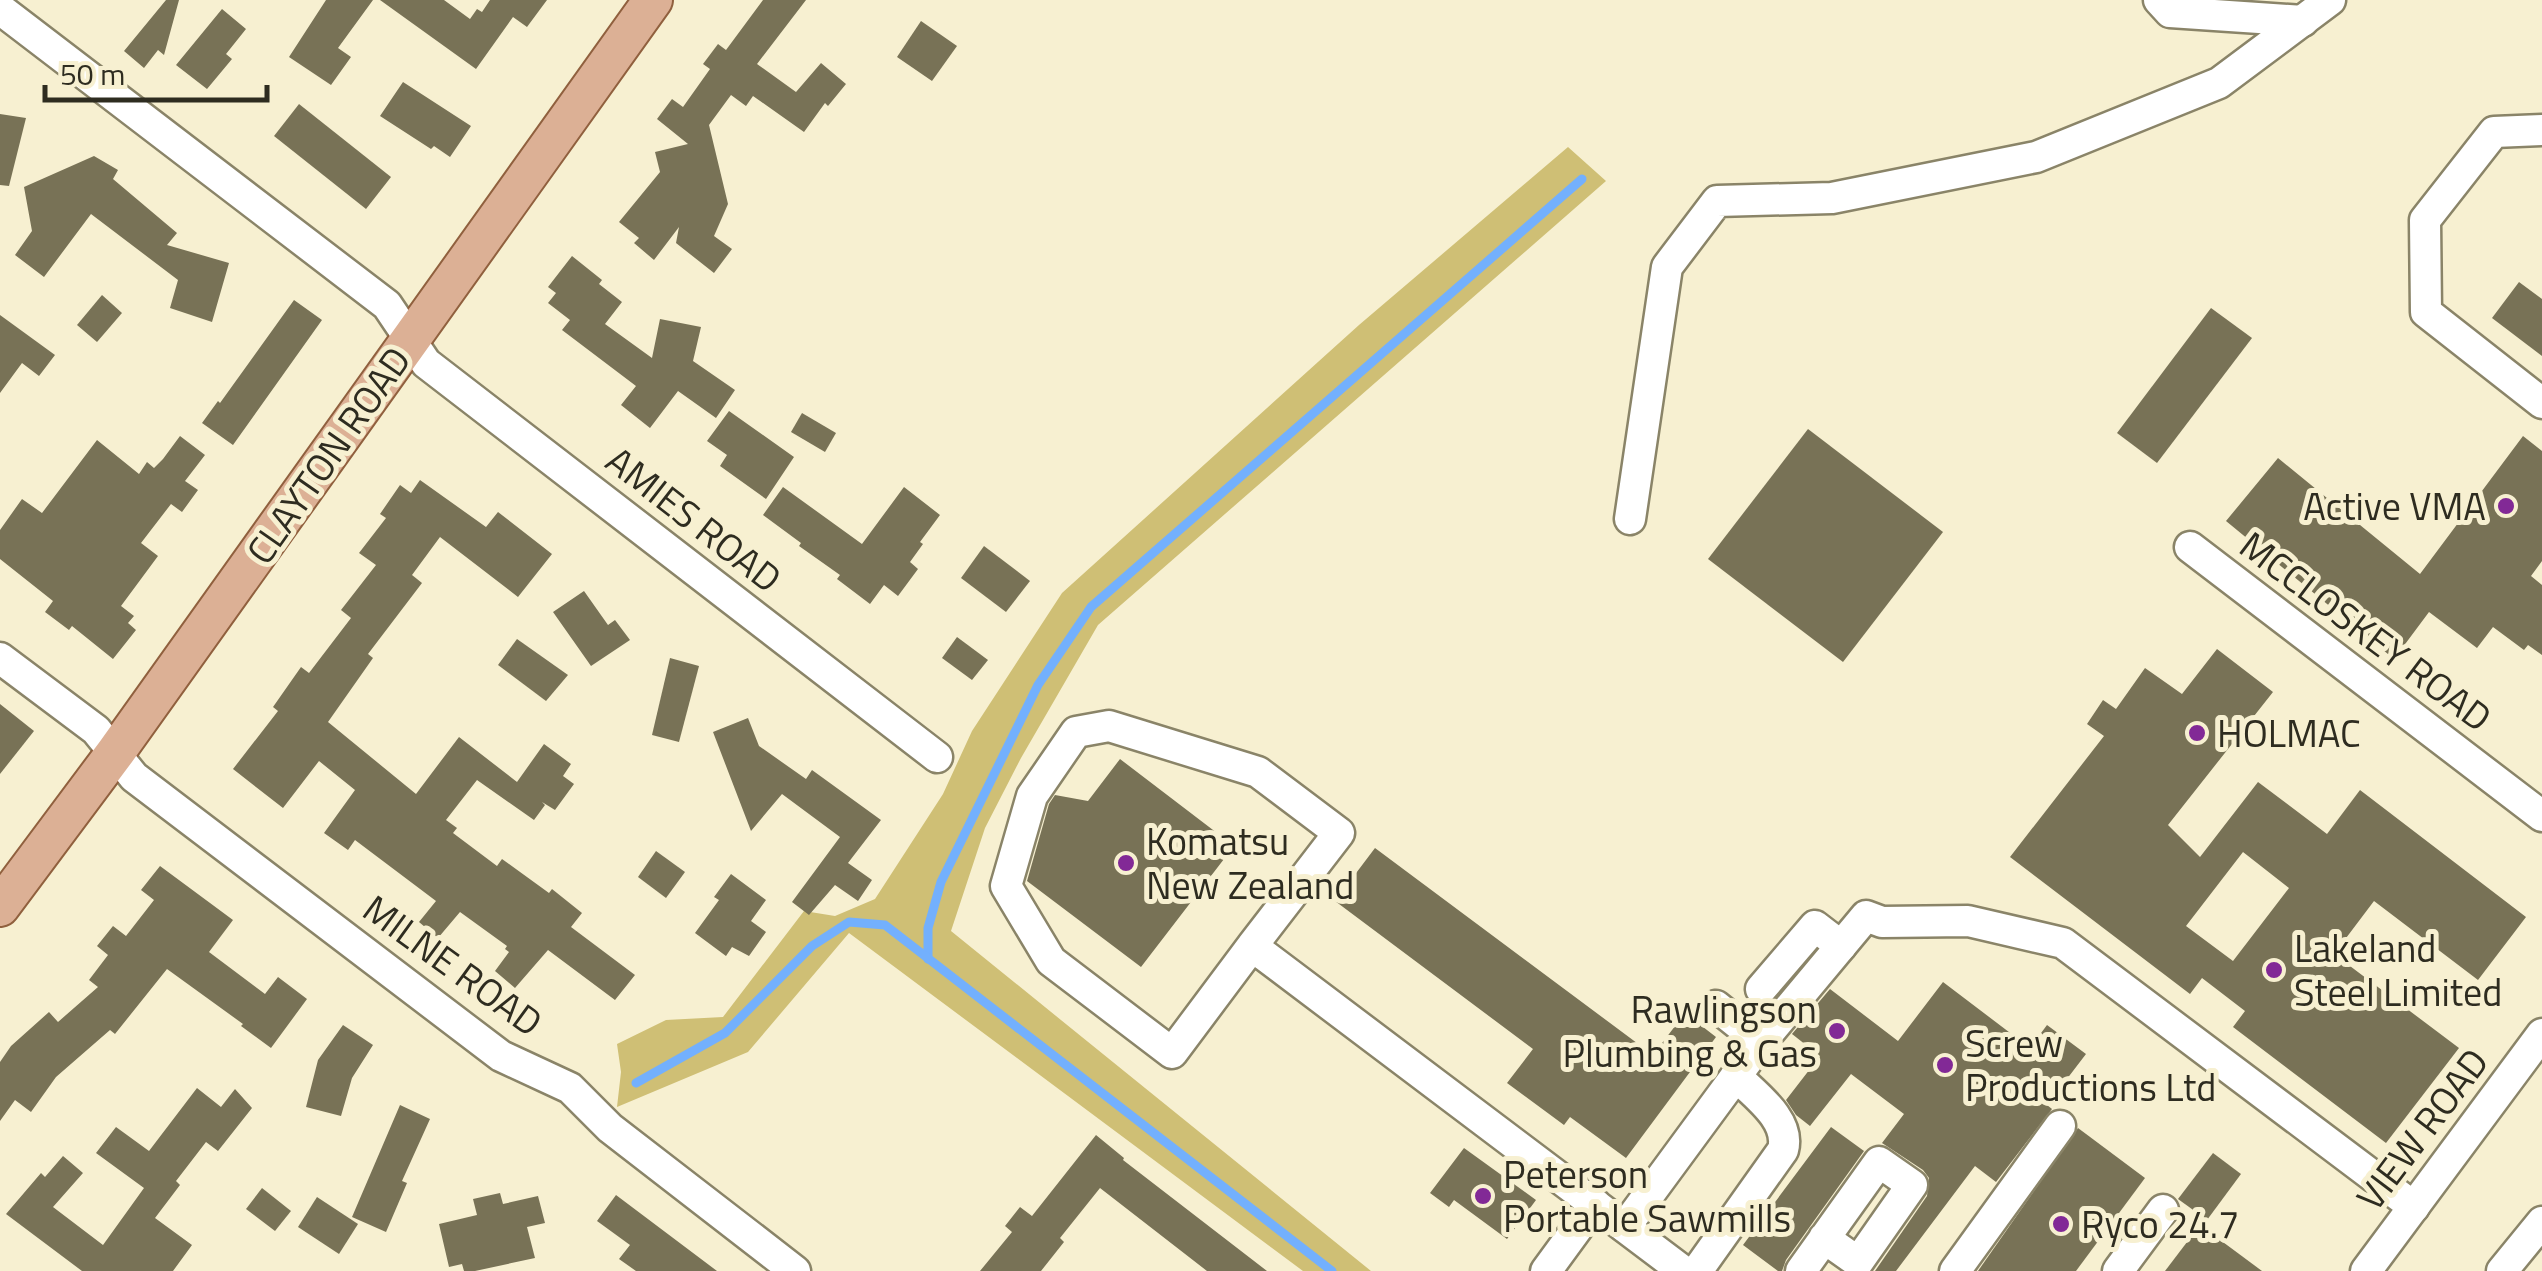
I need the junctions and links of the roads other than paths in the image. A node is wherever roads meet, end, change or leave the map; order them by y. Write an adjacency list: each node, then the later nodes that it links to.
1 (652, 0): 7 (main road, CLAYTON ROAD)
2 (2160, 0): 5 (street)
3 (2330, 0): 5 (street)
4 (0, 9): 7 (street, AMIES ROAD)
5 (2303, 21): 9 (street)
6 (2542, 130): 8 (street)
7 (410, 338): 12 (main road, CLAYTON ROAD); 13 (street, AMIES ROAD)
8 (2542, 403)
9 (1630, 519)
10 (2190, 547): 14 (street, MCCLOSKEY ROAD)
11 (0, 658): 12 (street, MILNE ROAD)
12 (115, 754): 15 (main road, CLAYTON ROAD); 31 (street, MILNE ROAD)
13 (936, 756)
14 (2542, 816)
15 (0, 907)
16 (1252, 946): 16 (street); 24 (street)
17 (1841, 946): 18 (street); 21 (street); 25 (street)
18 (1761, 989)
19 (1716, 1006): 21 (street)
20 (2542, 1034): 25 (street, VIEW ROAD)
21 (1761, 1042): 22 (street)
22 (1736, 1076): 28 (street); 34 (street)
23 (2060, 1126): 36 (street)
24 (1589, 1199): 28 (street); 32 (street)
25 (2414, 1207): 30 (street, VIEW ROAD)
26 (2163, 1210): 37 (street)
27 (2542, 1222): 38 (street)
28 (1625, 1227): 33 (street)
29 (1824, 1238): 35 (street)
30 (2375, 1268)
31 (796, 1271)
32 (1546, 1271)
33 (1683, 1271)
34 (1697, 1271)
35 (1802, 1271)
36 (1955, 1271)
37 (2118, 1271)
38 (2502, 1271)

